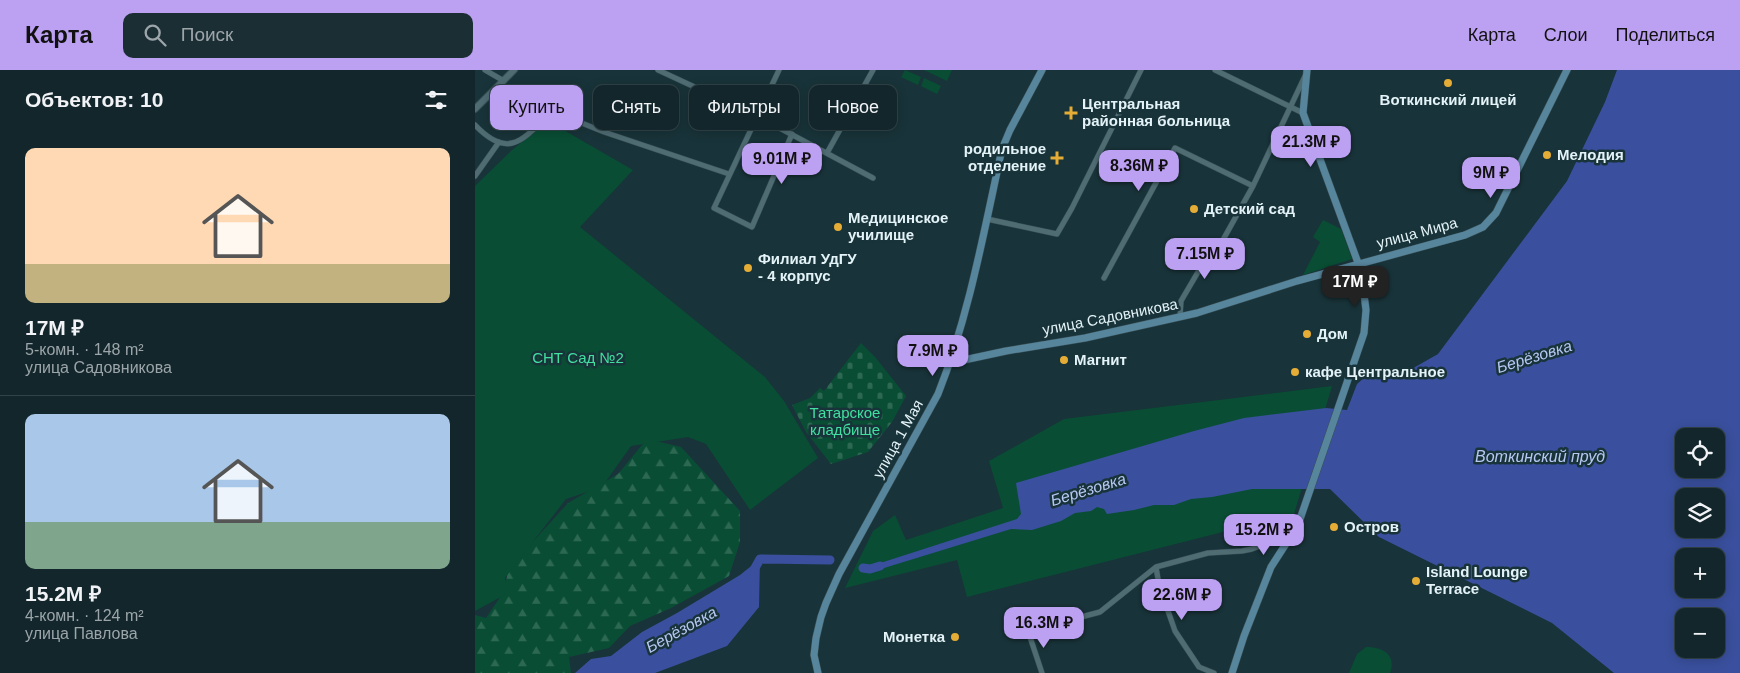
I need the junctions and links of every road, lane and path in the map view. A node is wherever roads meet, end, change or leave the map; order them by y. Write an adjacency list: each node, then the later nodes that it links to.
1 (485, 70): 11 (street)
2 (514, 70): 11 (street)
3 (658, 70): 12 (street)
4 (779, 70): 13 (street)
5 (873, 70): 22 (street)
6 (1042, 70): 27 (main road, улица 1 Мая)
7 (1141, 70): 27 (street)
8 (1215, 70): 14 (street)
9 (1567, 70): 28 (main road, улица Мира)
10 (1307, 72): 14 (street); 16 (main road)
11 (504, 81): 15 (street)
12 (690, 85)
13 (772, 85)
14 (1290, 107): 16 (street); 26 (street)
15 (475, 109)
16 (1303, 113): 28 (main road)
17 (475, 125): 21 (street)
18 (750, 130): 23 (street)
19 (784, 130): 20 (street)
20 (792, 134): 22 (street); 23 (street)
21 (499, 142): 23 (street); 24 (street)
22 (827, 153): 25 (street)
23 (729, 174)
24 (475, 176)
25 (873, 178)
26 (1253, 186): 29 (street); 30 (street)
27 (987, 219): 31 (main road, улица 1 Мая)
28 (1358, 263): 30 (main road, улица Садовникова); 32 (main road)
29 (1104, 278)
30 (1180, 317): 31 (main road, улица Садовникова)
31 (950, 363): 34 (main road, улица 1 Мая)
32 (1287, 541): 33 (street); 37 (main road)
33 (1156, 567): 35 (street); 36 (street)
34 (818, 673)
35 (1042, 673)
36 (1214, 673)
37 (1232, 673)

